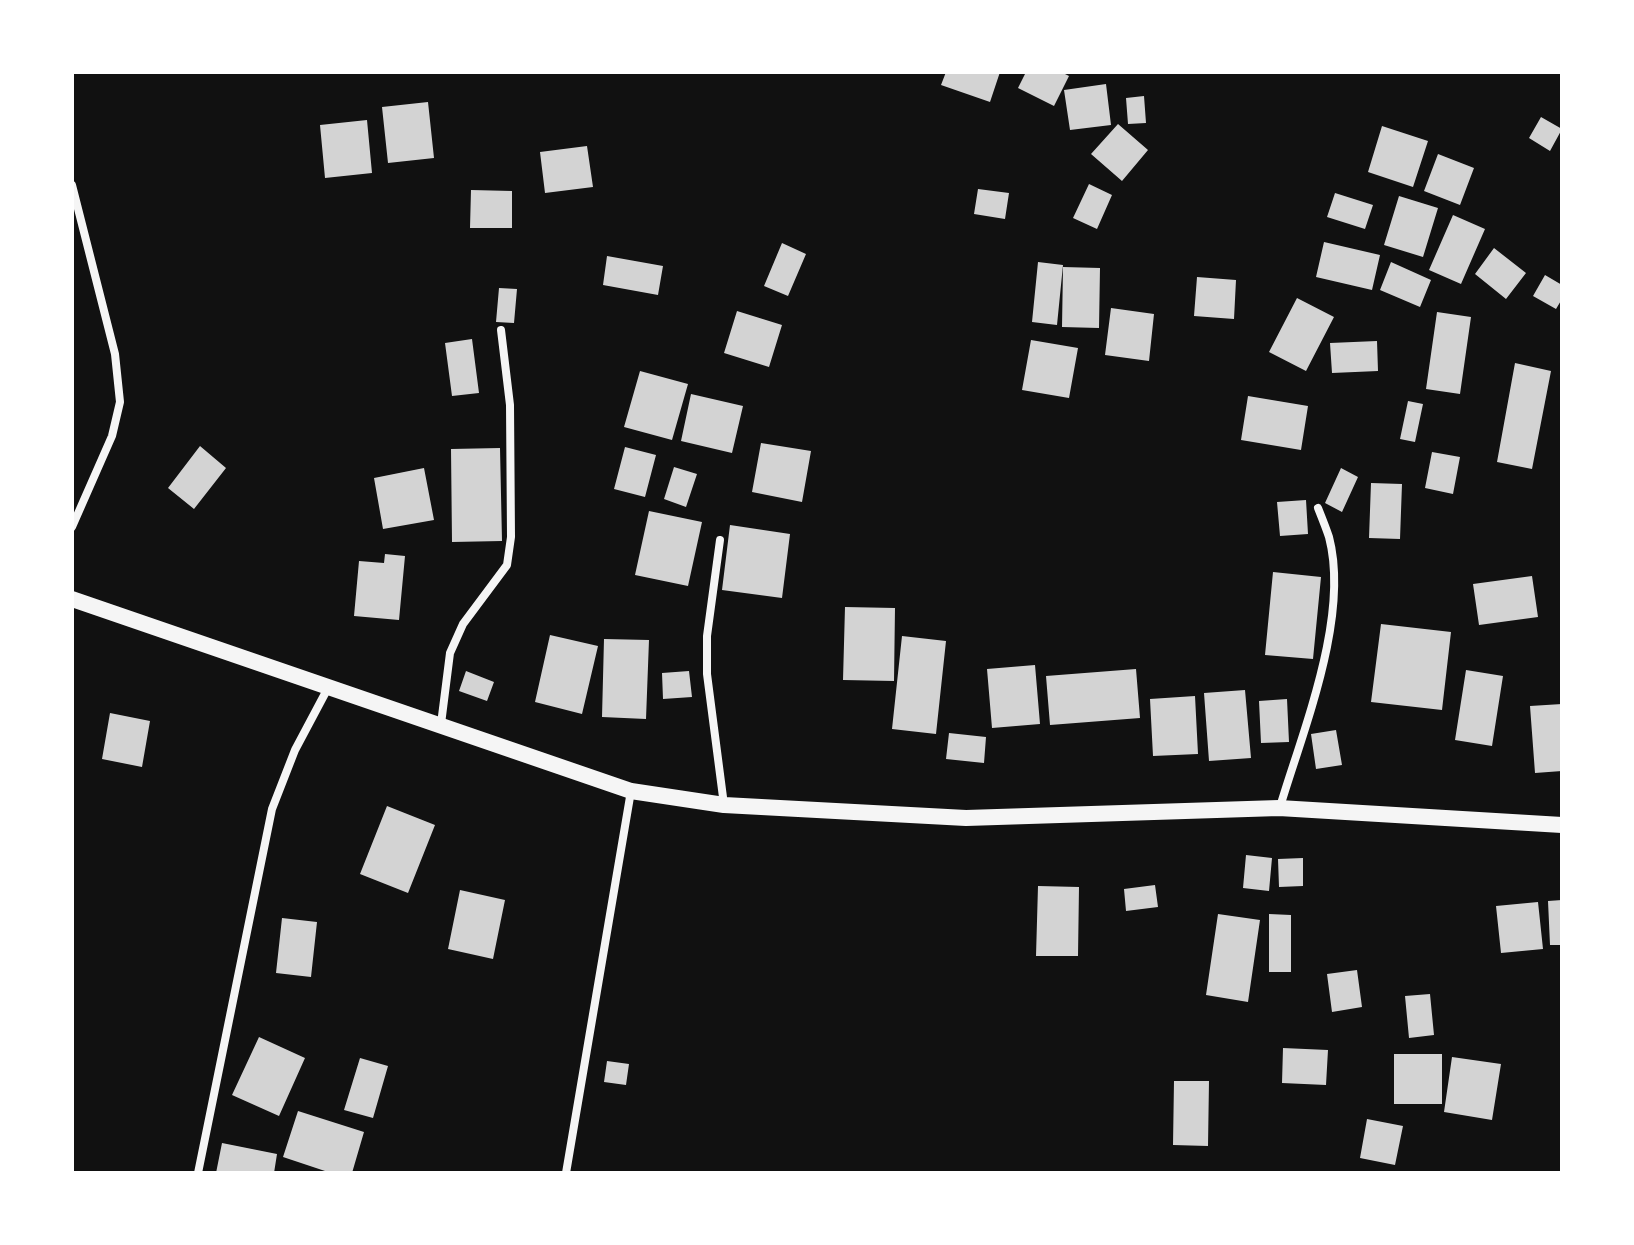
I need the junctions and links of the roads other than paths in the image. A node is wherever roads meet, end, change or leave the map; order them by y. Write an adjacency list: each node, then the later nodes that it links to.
1 (72, 185): 4 (street)
2 (501, 330): 8 (street)
3 (1318, 508): 11 (street)
4 (72, 527)
5 (720, 540): 10 (street)
6 (72, 599): 7 (main road)
7 (329, 685): 8 (main road); 13 (street)
8 (441, 724): 9 (main road)
9 (631, 791): 10 (main road); 14 (street)
10 (724, 805): 11 (main road)
11 (1279, 808): 12 (main road)
12 (1562, 825)
13 (198, 1173)
14 (566, 1173)

